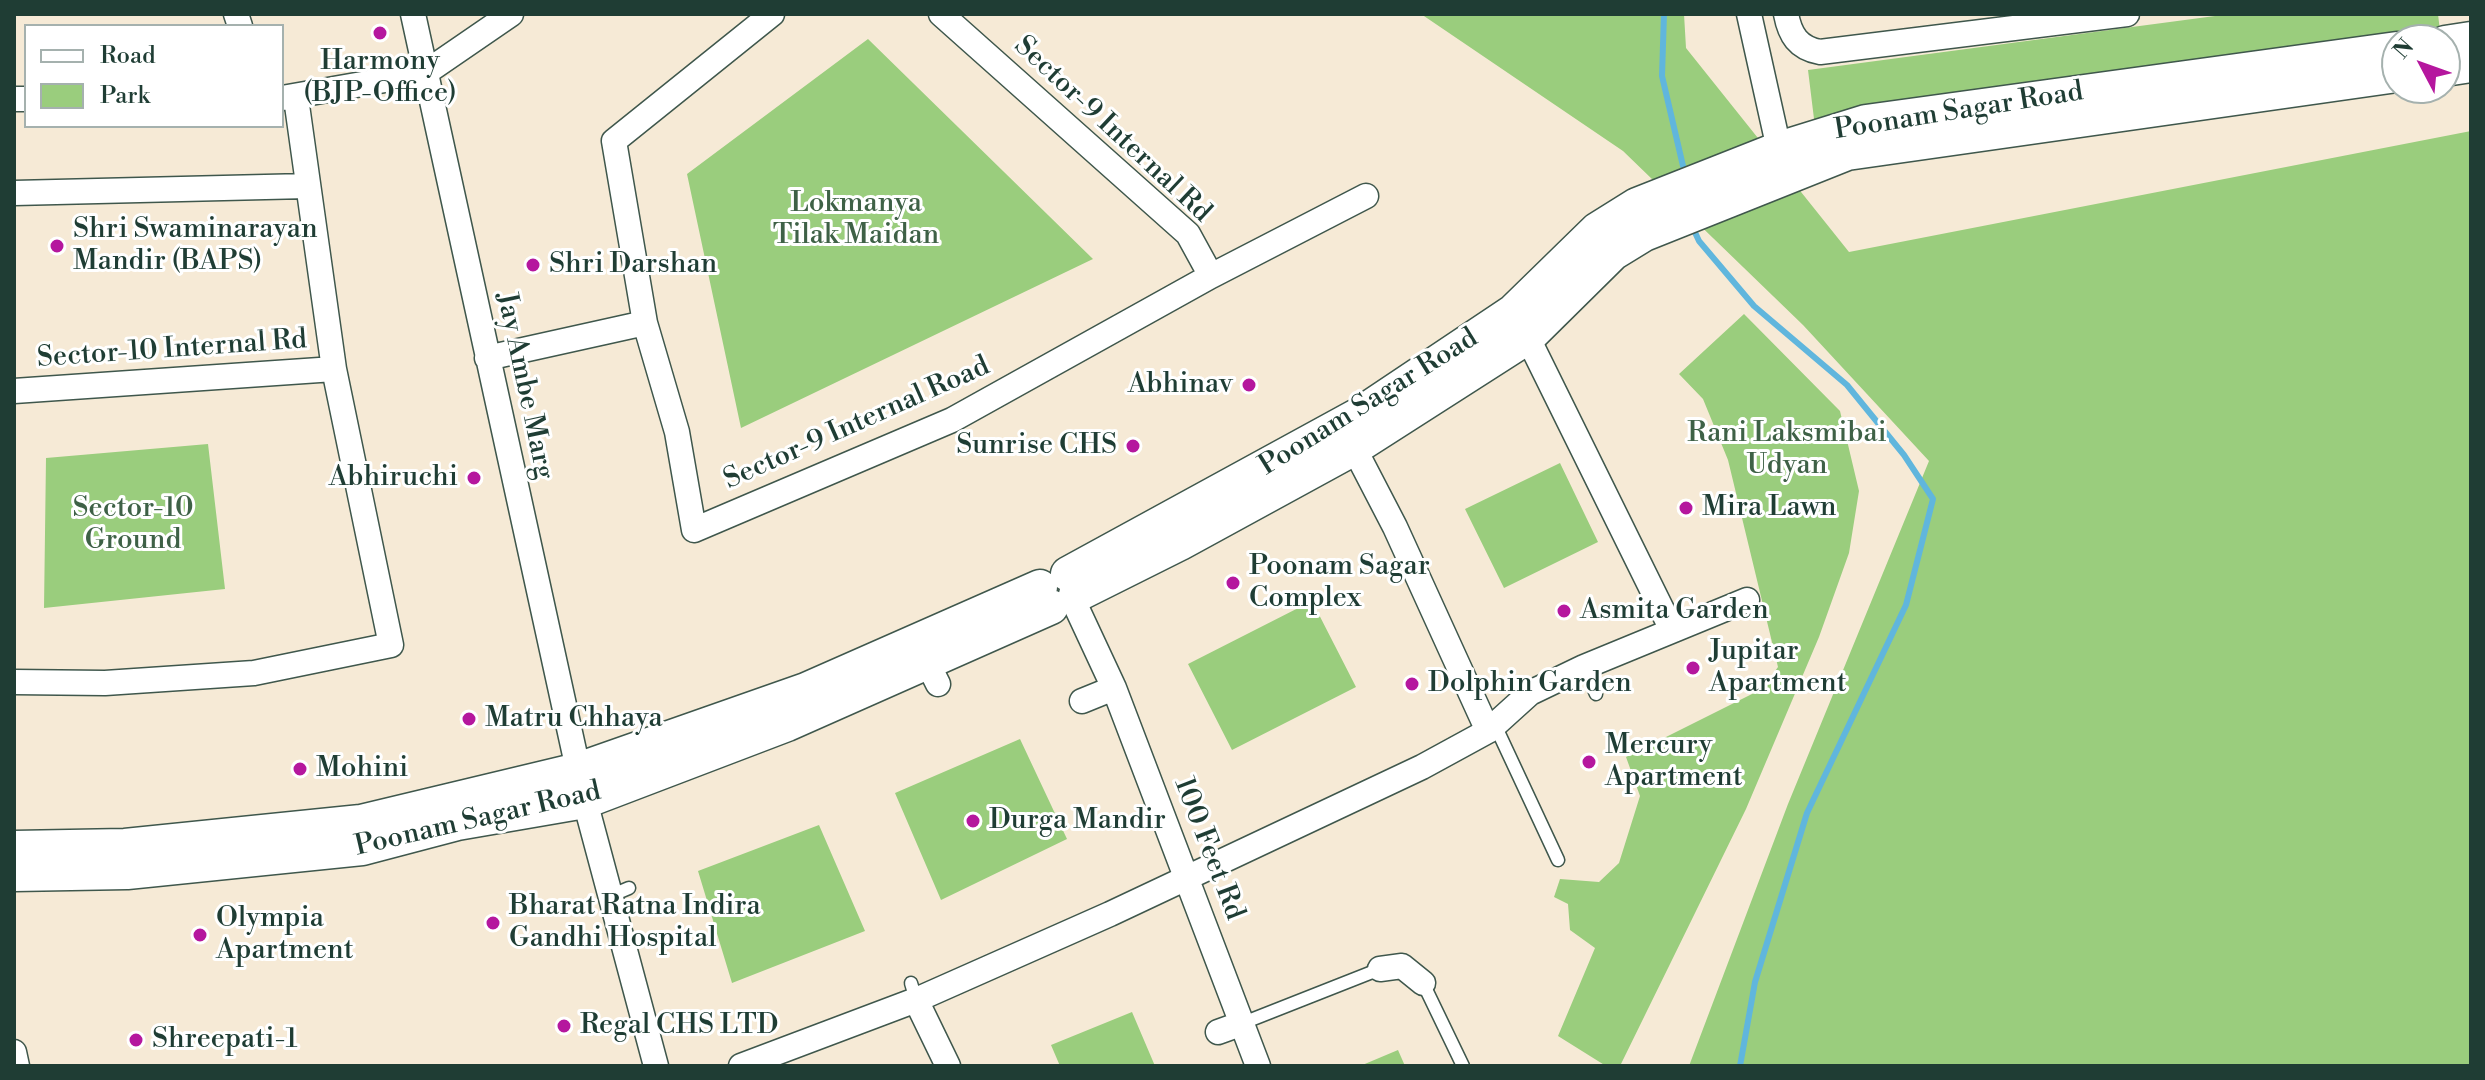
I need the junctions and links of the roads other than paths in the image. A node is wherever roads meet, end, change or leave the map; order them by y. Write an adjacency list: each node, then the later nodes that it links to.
1 (413, 14): 9 (street, Jay Ambe Marg)
2 (511, 14): 9 (street)
3 (772, 14): 17 (street)
4 (941, 14): 16 (street, Sector-9 Internal Rd)
5 (1749, 14): 12 (street)
6 (1786, 14): 7 (street)
7 (2127, 14)
8 (2381, 51): 12 (main road, Poonam Sagar Road)
9 (425, 73): 11 (street); 19 (street, Jay Ambe Marg)
10 (2381, 77): 12 (main road, Poonam Sagar Road)
11 (289, 98): 13 (street, Sector-10 Internal Rd)
12 (1766, 165): 18 (main road, Poonam Sagar Road)
13 (307, 186): 14 (street); 20 (street, Sector-10 Internal Rd)
14 (14, 193)
15 (1366, 196): 16 (street)
16 (1211, 276): 17 (street, Sector-9 Internal Road)
17 (645, 323): 19 (street)
18 (1521, 324): 22 (main road, Poonam Sagar Road); 23 (main road, Poonam Sagar Road); 25 (street)
19 (487, 358): 32 (street, Jay Ambe Marg)
20 (334, 369): 21 (street, Sector-10 Internal Rd); 27 (street, Sector-10 Internal Rd)
21 (14, 391)
22 (1354, 448): 23 (main road, Poonam Sagar Road); 31 (street)
23 (1062, 593): 28 (street, 100 Feet Rd); 32 (main road, Poonam Sagar Road); 32 (main road, Poonam Sagar Road)
24 (1747, 600): 25 (street)
25 (1672, 630): 26 (street)
26 (1584, 667): 29 (lane); 31 (street)
27 (25, 675)
28 (1114, 688): 30 (street); 36 (street, 100 Feet Rd)
29 (1596, 694)
30 (1082, 701)
31 (1491, 728): 34 (lane); 36 (street)
32 (581, 786): 33 (main road, Poonam Sagar Road); 35 (main road, Poonam Sagar Road); 44 (street, Jay Ambe Marg)
33 (14, 848)
34 (1558, 860)
35 (14, 874)
36 (1185, 877): 39 (street); 40 (street, 100 Feet Rd)
37 (1380, 969): 38 (street); 40 (lane)
38 (1423, 983): 48 (lane)
39 (903, 994): 45 (street); 46 (street)
40 (1243, 1023): 41 (street); 47 (street, 100 Feet Rd)
41 (1218, 1032)
42 (14, 1052): 43 (street)
43 (17, 1066)
44 (656, 1066)
45 (741, 1066)
46 (948, 1066)
47 (1258, 1066)
48 (1463, 1066)

